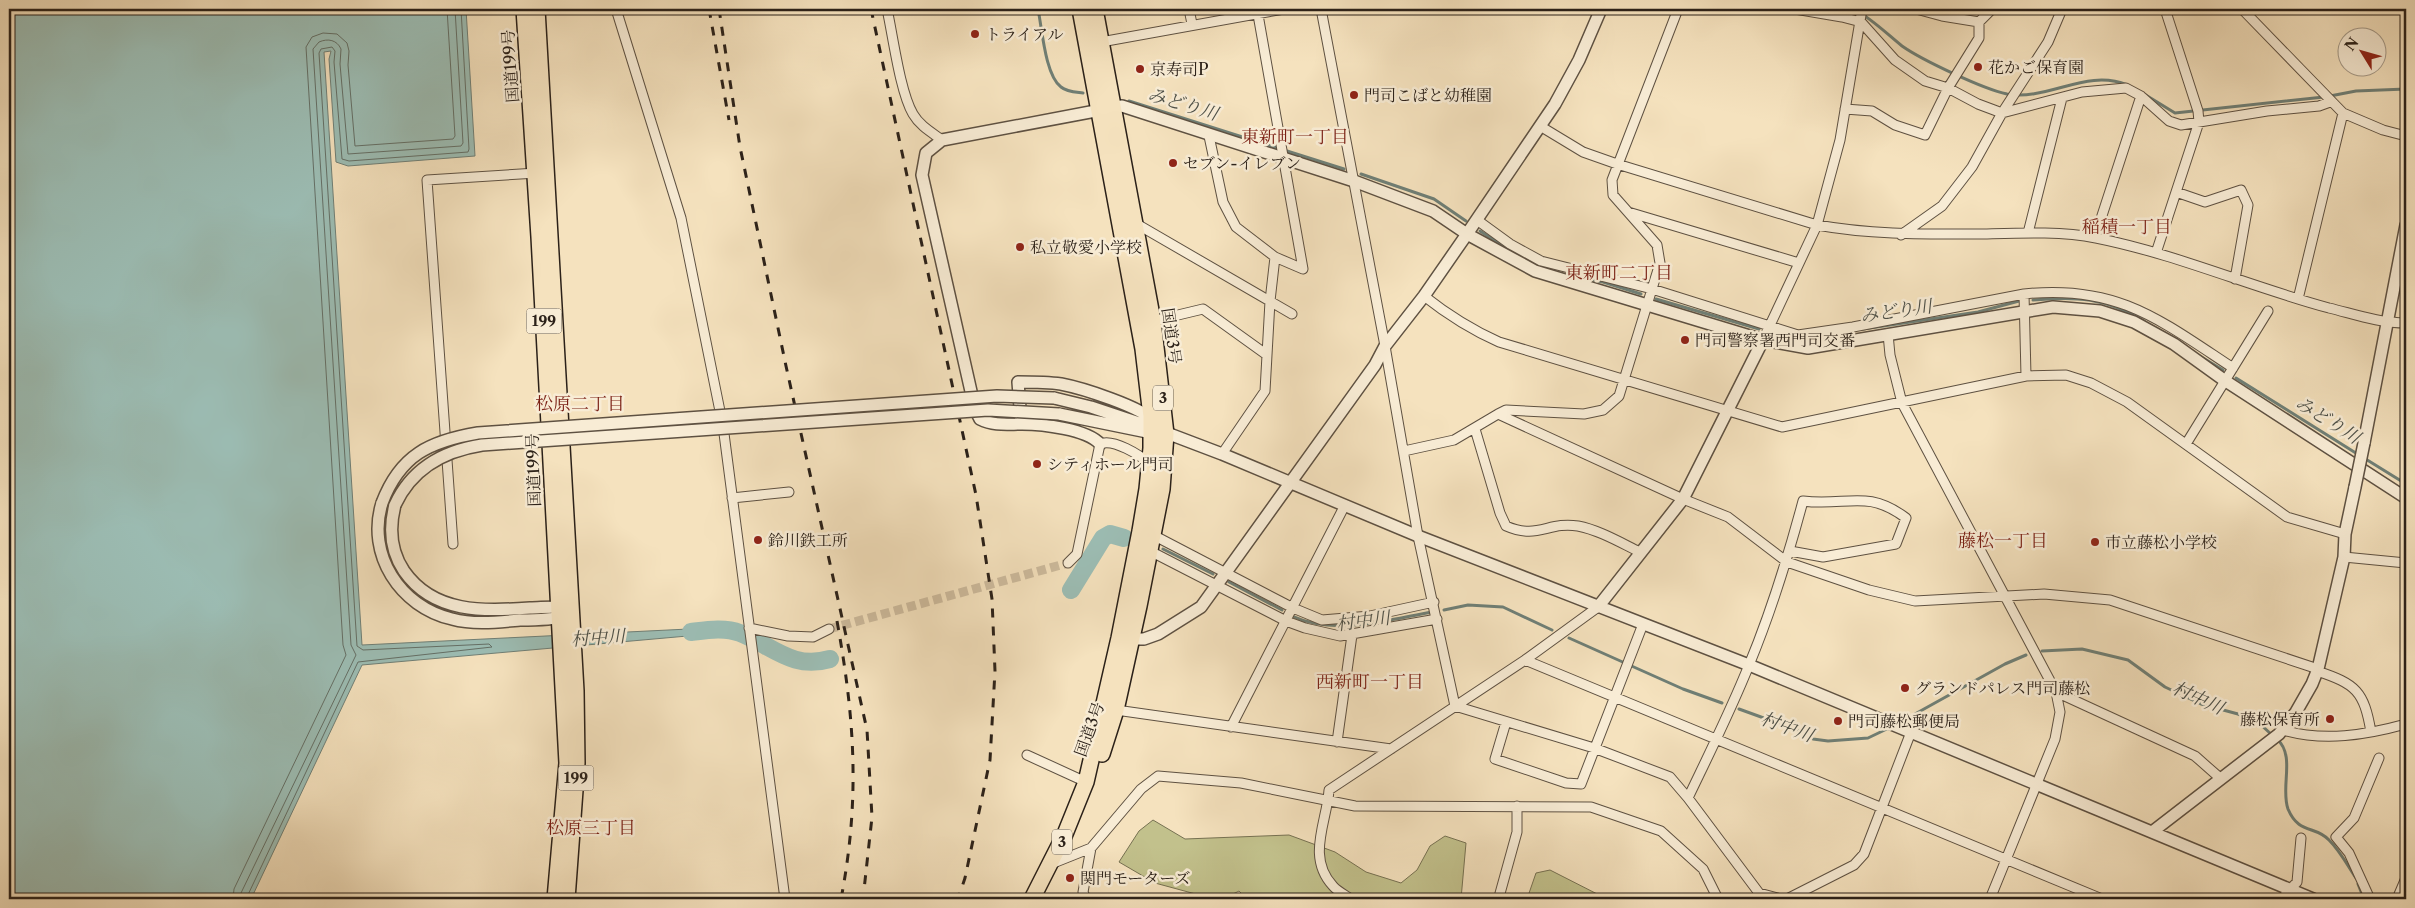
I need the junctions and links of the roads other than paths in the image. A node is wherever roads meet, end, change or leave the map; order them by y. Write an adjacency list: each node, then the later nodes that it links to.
1 (524, 9): 40 (highway, 国道199号 / 199)
2 (536, 9): 40 (highway, 国道199号 / 199)
3 (616, 9): 90 (street)
4 (887, 9): 37 (street)
5 (1080, 9): 30 (highway, 国道3号 / 3)
6 (1094, 9): 23 (highway, 国道3号 / 3)
7 (1189, 9): 22 (street)
8 (1284, 9): 19 (street)
9 (1321, 9): 41 (street)
10 (1601, 9): 34 (street)
11 (1678, 9): 39 (street)
12 (1795, 9): 20 (street)
13 (1862, 9): 20 (street)
14 (1916, 9): 21 (street)
15 (1992, 9): 21 (street)
16 (2062, 9): 31 (street)
17 (2164, 9): 33 (street)
18 (2242, 9): 27 (street)
19 (1257, 11): 22 (street); 38 (street)
20 (1861, 22): 24 (street); 29 (street)
21 (1979, 22): 24 (street)
22 (1192, 24): 23 (street)
23 (1101, 42): 28 (highway, 国道3号 / 3)
24 (1948, 88): 29 (street); 31 (street)
25 (2141, 96): 26 (street); 33 (street); 51 (street)
26 (2062, 98): 31 (street); 48 (street)
27 (2330, 102): 32 (street); 33 (street)
28 (1113, 106): 30 (street); 35 (street); 45 (highway, 国道3号 / 3)
29 (1845, 108): 46 (street)
30 (1097, 110): 37 (street); 81 (highway, 国道3号 / 3)
31 (2002, 113): 50 (street)
32 (2343, 113): 36 (street); 59 (street)
33 (2199, 122): 42 (street)
34 (1540, 126): 39 (street); 44 (street)
35 (1209, 136): 38 (street); 53 (street)
36 (2406, 136)
37 (942, 140): 80 (street)
38 (1282, 158): 41 (street); 53 (street)
39 (1618, 164): 43 (street); 46 (street)
40 (540, 173): 97 (street); 111 (highway, 国道199号 / 199)
41 (1354, 181): 49 (street); 71 (street)
42 (2176, 192): 52 (street); 55 (street)
43 (1625, 211): 54 (street); 56 (street)
44 (1477, 220): 49 (street); 56 (street)
45 (1135, 222): 60 (street); 65 (highway, 国道3号 / 3)
46 (1817, 225): 50 (street); 54 (street)
47 (2406, 225): 66 (street)
48 (2028, 233): 50 (street); 51 (street)
49 (1468, 234): 58 (street); 61 (street)
50 (1900, 235)
51 (2095, 237): 52 (street)
52 (2156, 253): 55 (street)
53 (1275, 257): 60 (street)
54 (1799, 263): 68 (street)
55 (2235, 279): 59 (street)
56 (1652, 289): 61 (street); 68 (street)
57 (2024, 294): 62 (street); 68 (street); 73 (street)
58 (1424, 296): 71 (street); 75 (street)
59 (2298, 300): 66 (street)
60 (1270, 302): 64 (street); 72 (street)
61 (1646, 304): 70 (street); 75 (street)
62 (2025, 310): 69 (street); 74 (street); 76 (street)
63 (2268, 311): 73 (street)
64 (1292, 314)
65 (1153, 322): 72 (street); 81 (highway, 国道3号 / 3)
66 (2387, 323): 67 (street); 94 (street, bridge)
67 (2406, 323)
68 (1769, 327): 70 (street)
69 (1888, 334): 70 (street); 77 (street)
70 (1763, 340): 78 (street)
71 (1385, 346): 85 (street); 88 (street)
72 (1267, 355): 86 (street)
73 (2232, 368): 76 (street)
74 (2026, 376): 77 (street); 84 (street)
75 (1624, 378): 78 (street); 79 (street)
76 (2224, 380): 84 (street); 91 (street)
77 (1902, 403): 78 (street); 107 (street)
78 (1726, 411): 92 (street)
79 (1498, 414): 82 (street); 92 (street)
80 (1022, 424): 81 (street); 83 (street)
81 (1155, 428): 86 (street); 87 (highway, 国道3号 / 3); 95 (highway, 国道3号 / 3); 111 (street, bridge); 111 (street, bridge)
82 (1475, 429): 85 (street); 100 (street)
83 (1100, 444): 87 (street); 103 (street)
84 (2186, 444): 94 (street)
85 (1404, 451): 96 (street)
86 (1222, 454): 88 (street)
87 (1150, 464): 118 (highway, 国道3号 / 3)
88 (1291, 482): 93 (street); 105 (street)
89 (789, 492): 90 (street)
90 (732, 498): 115 (street)
91 (2406, 498)
92 (1683, 499): 100 (street); 102 (street)
93 (1345, 505): 96 (street); 110 (street)
94 (2345, 534): 101 (street)
95 (1153, 535): 98 (highway, 国道3号 / 3); 105 (street)
96 (1418, 536): 108 (street); 109 (street)
97 (453, 544)
98 (1150, 551): 106 (street); 118 (highway, 国道3号 / 3)
99 (1790, 551): 99 (street); 102 (street)
100 (1640, 552): 109 (street)
101 (2344, 557): 104 (street); 122 (street)
102 (1787, 562): 107 (street); 121 (street)
103 (1068, 563)
104 (2406, 564)
105 (1225, 573): 106 (street); 110 (street)
106 (1216, 586): 113 (street); 118 (street)
107 (2004, 598): 122 (street); 123 (street)
108 (1434, 602): 110 (street); 112 (street)
109 (1598, 607): 114 (street); 120 (street)
110 (1293, 608): 113 (street)
111 (563, 612): 119 (highway, 国道199号 / 199)
112 (1437, 619): 117 (street); 125 (street)
113 (1286, 620): 117 (street); 129 (street)
114 (1643, 624): 121 (street); 124 (street)
115 (749, 628): 116 (street); 157 (street)
116 (829, 628)
117 (1352, 635): 134 (street)
118 (1126, 639): 126 (highway, 国道3号 / 3); 140 (highway, 国道3号 / 3)
119 (569, 658): 155 (highway, 国道199号 / 199); 156 (highway, 国道199号 / 199)
120 (1525, 660): 124 (street); 125 (street)
121 (1750, 665): 130 (street); 133 (street)
122 (2318, 670): 131 (street); 132 (street)
123 (2056, 692): 139 (street); 141 (street)
124 (1615, 698): 133 (street); 135 (street)
125 (1455, 706): 127 (street); 136 (street)
126 (1116, 710): 129 (street); 140 (highway, 国道3号 / 3)
127 (1506, 722): 135 (street); 135 (street)
128 (2406, 724): 132 (street)
129 (1231, 727): 134 (street)
130 (1906, 730): 141 (street); 145 (street)
131 (2281, 732): 132 (street); 139 (street)
132 (2371, 732)
133 (1715, 739): 142 (street); 145 (street)
134 (1337, 742): 136 (street)
135 (1594, 748): 142 (street)
136 (1391, 749): 143 (street)
137 (1027, 756): 140 (street)
138 (2379, 758): 166 (street)
139 (2220, 778): 146 (street)
140 (1086, 782): 150 (highway, 国道3号 / 3)
141 (2038, 786): 146 (street); 149 (street)
142 (1688, 798): 161 (street)
143 (1328, 802): 144 (street); 148 (street); 159 (street)
144 (1517, 806): 154 (street); 160 (street)
145 (1881, 808): 149 (street); 162 (street)
146 (2152, 832): 152 (street)
147 (2301, 838): 152 (street)
148 (1090, 848): 150 (street); 153 (street)
149 (2007, 858): 163 (street); 164 (street)
150 (1051, 864): 158 (highway, 国道3号 / 3)
151 (2406, 878): 167 (street)
152 (2288, 895): 165 (street)
153 (1083, 897)
154 (1499, 897)
155 (555, 899)
156 (567, 899)
157 (784, 899)
158 (1032, 899)
159 (1351, 899)
160 (1718, 899)
161 (1781, 899)
162 (1787, 899)
163 (1990, 899)
164 (2102, 899)
165 (2313, 899)
166 (2370, 899)
167 (2397, 899)

